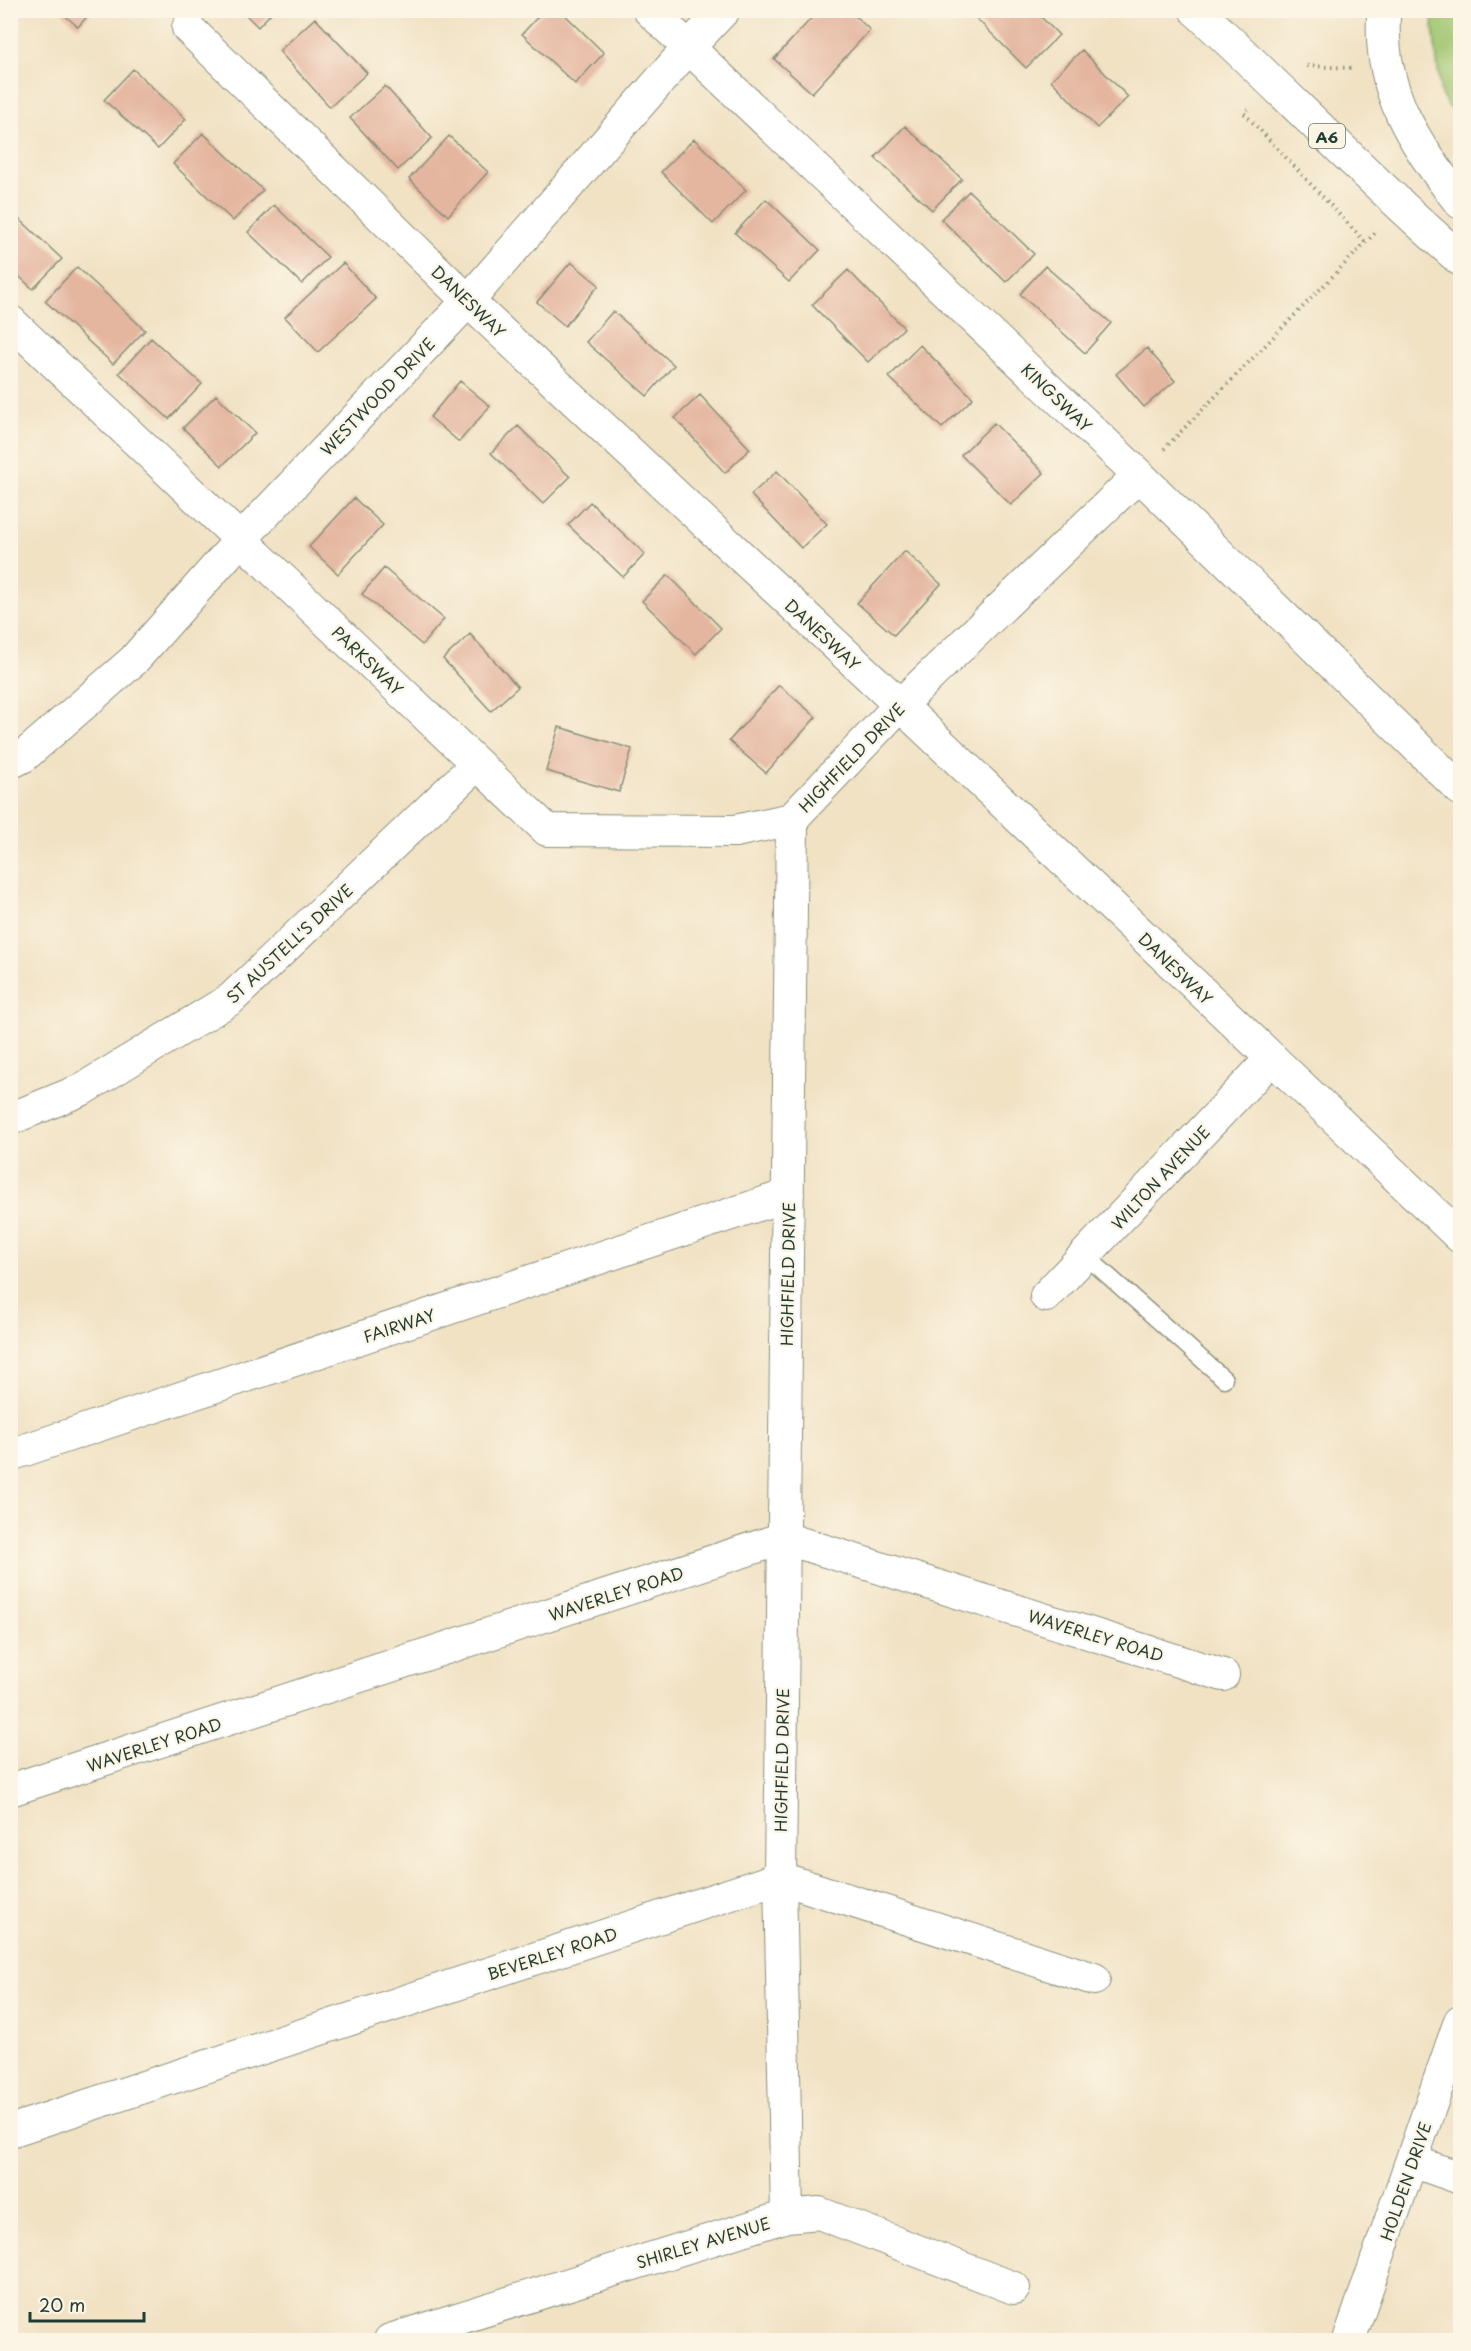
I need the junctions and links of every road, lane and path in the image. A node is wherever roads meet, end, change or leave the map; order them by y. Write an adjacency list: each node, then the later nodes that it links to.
1 (649, 10): 6 (street, KINGSWAY)
2 (724, 10): 6 (street, WESTWOOD DRIVE)
3 (1196, 10): 8 (main road, A6)
4 (1384, 10): 7 (main road)
5 (188, 28): 13 (street, DANESWAY)
6 (689, 47): 13 (street, WESTWOOD DRIVE); 15 (street, KINGSWAY)
7 (1385, 63): 8 (path); 9 (main road)
8 (1272, 82): 10 (main road, A6); 11 (path)
9 (1461, 202)
10 (1399, 206): 11 (path); 12 (main road, A6)
11 (1366, 243): 15 (path)
12 (1461, 260)
13 (468, 301): 16 (street, WESTWOOD DRIVE); 17 (street, DANESWAY)
14 (10, 321): 16 (street, PARKSWAY)
15 (1139, 475): 17 (street, HIGHFIELD DRIVE); 20 (street, KINGSWAY)
16 (241, 539): 18 (street, WESTWOOD DRIVE); 19 (street, PARKSWAY)
17 (900, 705): 21 (street, HIGHFIELD DRIVE); 22 (street, DANESWAY)
18 (10, 763)
19 (477, 764): 21 (street, PARKSWAY); 23 (street, ST AUSTELL'S DRIVE)
20 (1461, 789)
21 (792, 819): 24 (street, HIGHFIELD DRIVE)
22 (1272, 1058): 25 (street, DANESWAY); 26 (street, WILTON AVENUE)
23 (10, 1119)
24 (788, 1195): 29 (street, FAIRWAY); 30 (street, HIGHFIELD DRIVE)
25 (1461, 1238)
26 (1086, 1256): 27 (street, WILTON AVENUE); 28 (lane)
27 (1046, 1296)
28 (1224, 1379)
29 (10, 1455)
30 (784, 1538): 31 (street, WAVERLEY ROAD); 32 (street, WAVERLEY ROAD); 33 (street, HIGHFIELD DRIVE)
31 (1223, 1675)
32 (10, 1790)
33 (780, 1878): 34 (street); 36 (street, BEVERLEY ROAD); 39 (street, HIGHFIELD DRIVE)
34 (1094, 1979)
35 (1461, 2020): 37 (street, HOLDEN DRIVE)
36 (10, 2131)
37 (1412, 2162): 38 (street); 42 (street, HOLDEN DRIVE)
38 (1461, 2178)
39 (787, 2216): 40 (street, SHIRLEY AVENUE); 41 (street, SHIRLEY AVENUE)
40 (1014, 2288)
41 (390, 2340)
42 (1348, 2340)

